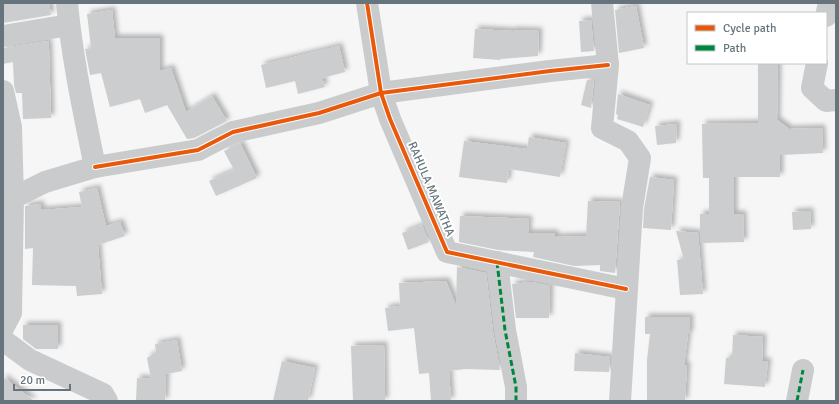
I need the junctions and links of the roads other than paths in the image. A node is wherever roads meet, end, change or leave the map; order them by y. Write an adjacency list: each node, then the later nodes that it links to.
1 (67, 3): 4 (street)
2 (367, 3): 9 (street, RAHULA MAWATHA)
3 (602, 3): 7 (street)
4 (69, 25): 5 (street); 11 (street)
5 (3, 36)
6 (817, 64): 10 (street)
7 (608, 65): 9 (street); 14 (street)
8 (3, 91): 12 (street)
9 (381, 93): 11 (street); 13 (street, RAHULA MAWATHA)
10 (836, 100)
11 (95, 167): 12 (street)
12 (13, 198): 15 (street)
13 (497, 262): 14 (street, RAHULA MAWATHA); 19 (street)
14 (626, 289): 20 (street)
15 (3, 328)
16 (3, 340): 18 (street)
17 (803, 370): 21 (street)
18 (107, 401)
19 (516, 401)
20 (620, 401)
21 (798, 401)

